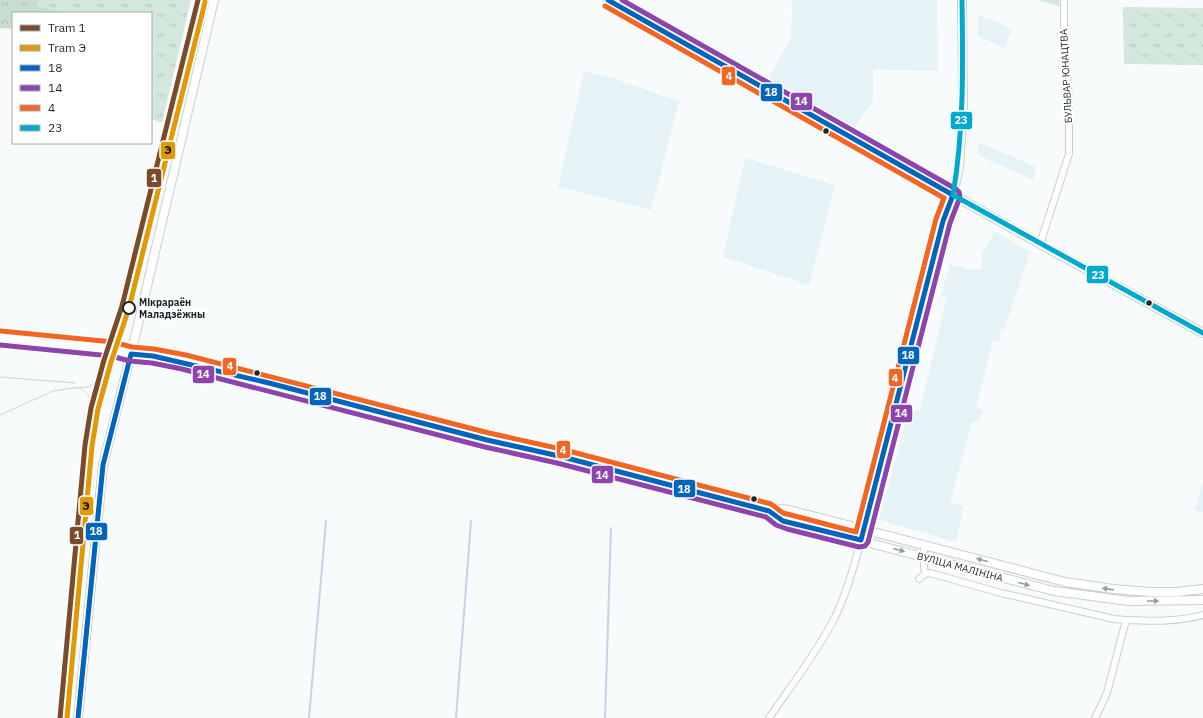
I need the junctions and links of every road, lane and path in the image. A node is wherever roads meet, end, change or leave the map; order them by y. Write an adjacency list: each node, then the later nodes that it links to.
1 (214, 0): 9 (main road)
2 (608, 0): 5 (main road)
3 (962, 0): 5 (main road)
4 (1064, 0): 6 (street, БУЛЬВАР ЮНАЦТВА)
5 (953, 195): 6 (main road); 11 (main road)
6 (1040, 244): 7 (main road)
7 (1203, 333)
8 (0, 338): 9 (main road)
9 (131, 354): 10 (main road); 21 (main road)
10 (769, 511): 11 (main road, ВУЛІЦА МАЛІНІНА); 12 (main road, ВУЛІЦА МАЛІНІНА)
11 (864, 529): 12 (main road); 13 (main road, ВУЛІЦА МАЛІНІНА)
12 (861, 540): 14 (main road, ВУЛІЦА МАЛІНІНА, one-way to 14); 22 (street)
13 (925, 545): 14 (street); 17 (main road, ВУЛІЦА МАЛІНІНА, one-way to 13)
14 (923, 557): 15 (street); 18 (main road, ВУЛІЦА МАЛІНІНА, one-way to 18)
15 (925, 574): 16 (street, ВУЛІЦА МАЛІНІНА); 20 (street, ВУЛІЦА МАЛІНІНА)
16 (920, 579)
17 (1203, 589)
18 (1203, 600)
19 (1203, 614): 20 (street, ВУЛІЦА МАЛІНІНА)
20 (1126, 620): 23 (street)
21 (78, 718)
22 (769, 718)
23 (1095, 718)

